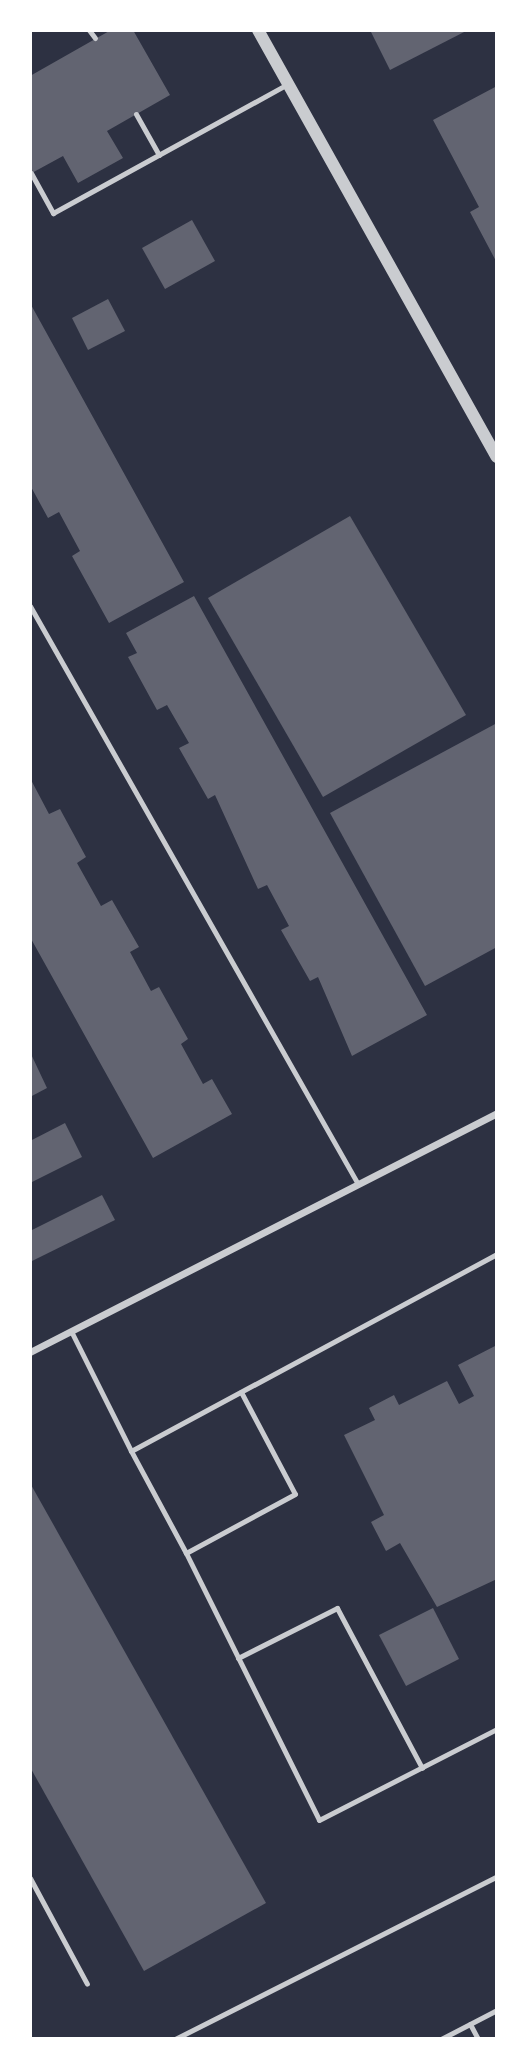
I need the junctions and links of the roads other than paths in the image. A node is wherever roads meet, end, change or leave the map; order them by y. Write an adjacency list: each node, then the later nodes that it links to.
1 (89, 30): 3 (lane)
2 (258, 30): 4 (street)
3 (95, 38)
4 (288, 84): 6 (lane); 8 (street)
5 (136, 114): 6 (lane)
6 (159, 155): 7 (lane)
7 (31, 173)
8 (496, 450)
9 (30, 606): 11 (lane)
10 (497, 1113): 11 (street)
11 (358, 1184): 13 (street)
12 (497, 1254): 15 (lane)
13 (71, 1331): 14 (street); 16 (lane)
14 (30, 1352)
15 (241, 1392): 16 (lane); 17 (lane)
16 (131, 1451): 17 (lane)
17 (186, 1553): 18 (lane)
18 (238, 1658): 20 (lane); 20 (lane)
19 (497, 1729): 20 (lane)
20 (422, 1768)
21 (497, 1876): 26 (lane)
22 (30, 1878): 23 (lane)
23 (87, 1984)
24 (497, 2010): 25 (lane)
25 (470, 2024): 27 (lane); 28 (lane)
26 (175, 2039)
27 (442, 2039)
28 (478, 2039)

